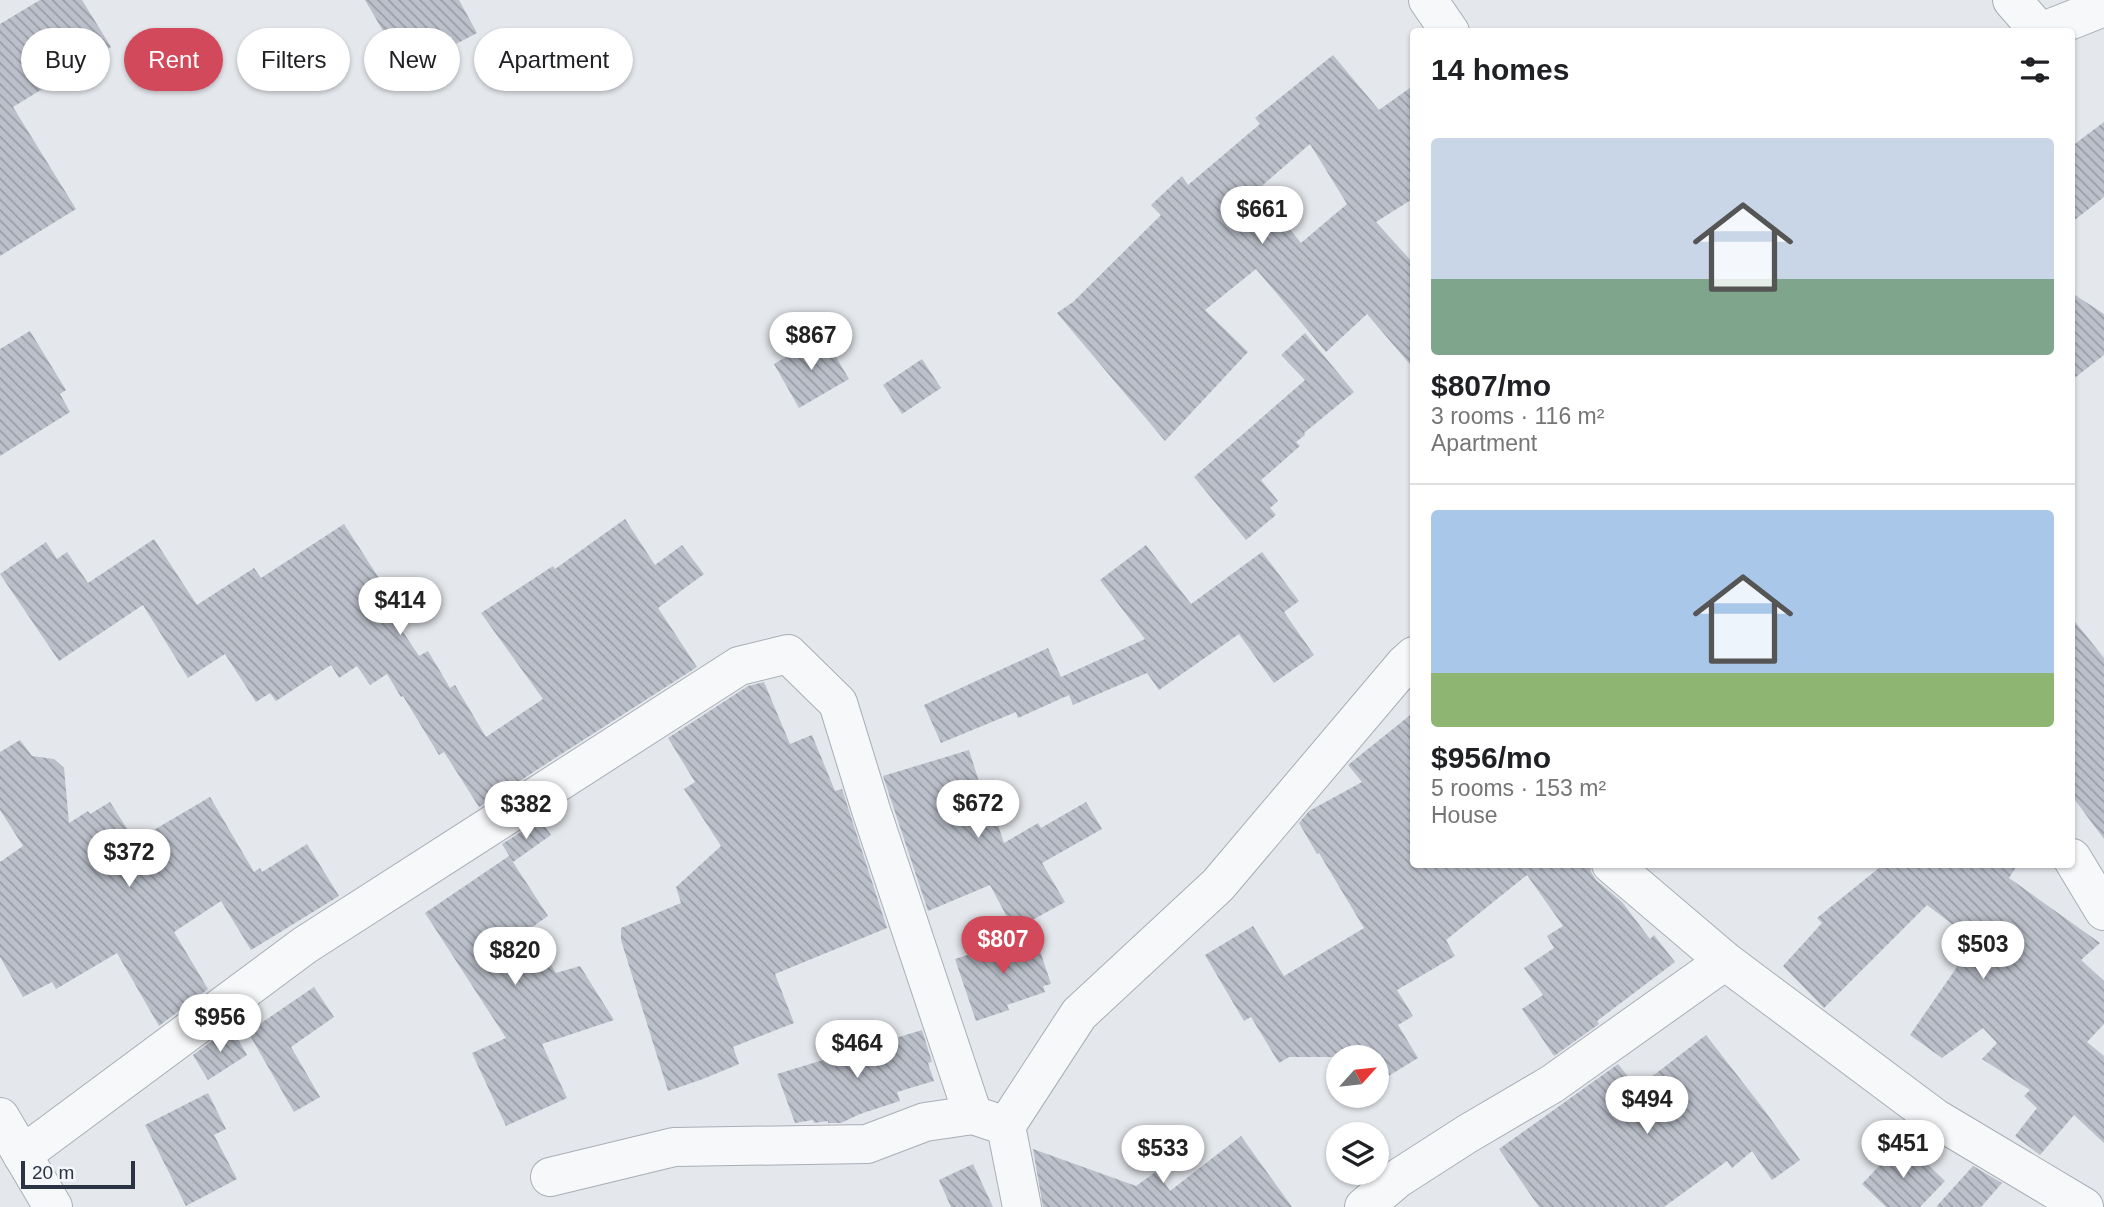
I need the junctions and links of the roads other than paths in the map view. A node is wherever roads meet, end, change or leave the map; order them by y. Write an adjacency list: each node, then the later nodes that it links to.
1 (1428, 0): 4 (street)
2 (2012, 0): 5 (street)
3 (2104, 7): 6 (street)
4 (1447, 28)
5 (2037, 28)
6 (2051, 28)
7 (1410, 665): 13 (street)
8 (2075, 863): 10 (street)
9 (1616, 868): 11 (street)
10 (2104, 911)
11 (1725, 961): 18 (street); 19 (street)
12 (0, 1117): 14 (street)
13 (990, 1120): 14 (street); 15 (street); 17 (street)
14 (22, 1155): 16 (street)
15 (550, 1177)
16 (52, 1207)
17 (1023, 1207)
18 (1364, 1207)
19 (2084, 1207)

